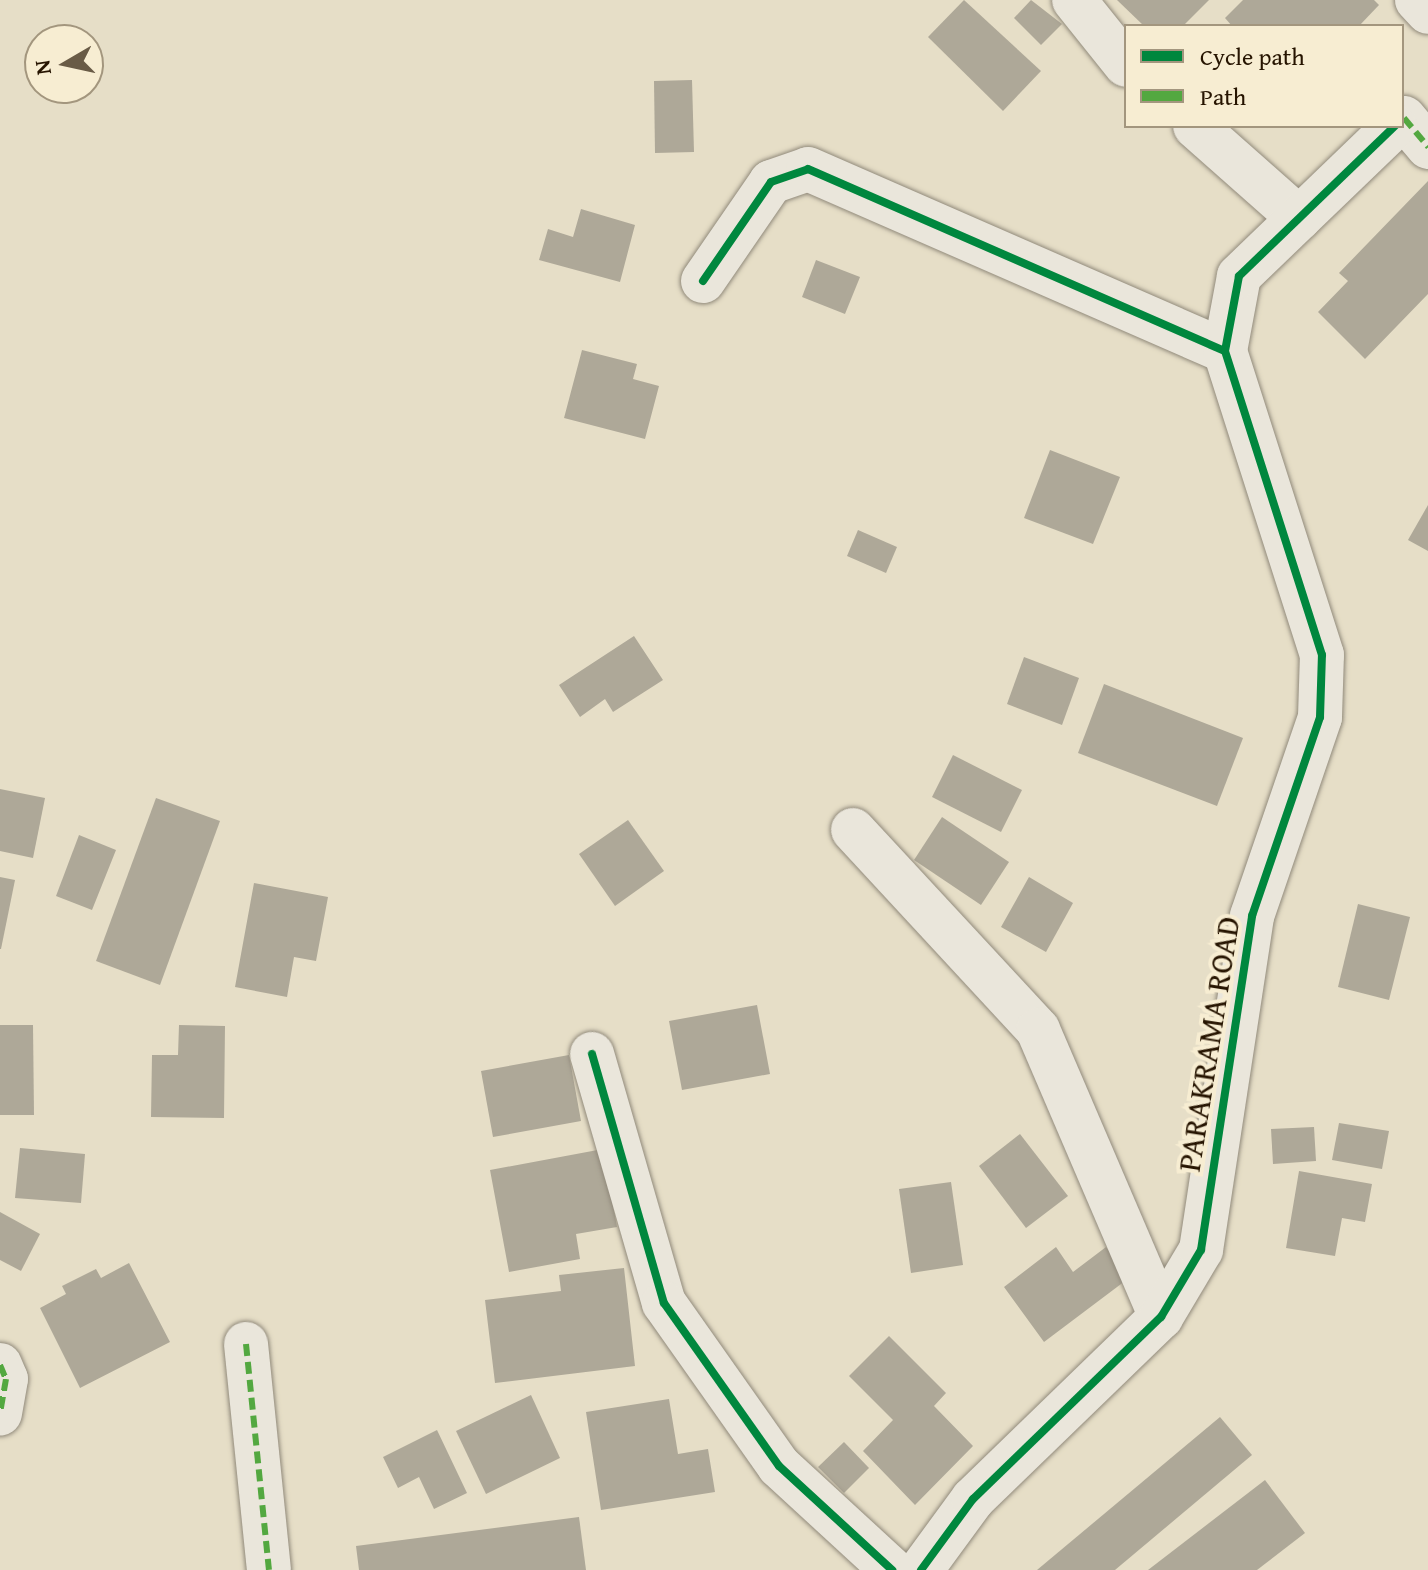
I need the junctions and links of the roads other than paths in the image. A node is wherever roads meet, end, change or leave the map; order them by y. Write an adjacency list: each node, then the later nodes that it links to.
1 (1074, 0): 4 (street)
2 (1417, 0): 3 (street)
3 (1428, 12)
4 (1124, 62)
5 (1412, 122): 7 (street, PARAKRAMA ROAD)
6 (1197, 128): 7 (street)
7 (1299, 218): 9 (street, PARAKRAMA ROAD)
8 (703, 281): 9 (street)
9 (1225, 351): 12 (street, PARAKRAMA ROAD)
10 (853, 830): 12 (street)
11 (592, 1054): 17 (street)
12 (1161, 1317): 18 (street, PARAKRAMA ROAD)
13 (246, 1344): 16 (street)
14 (0, 1365): 15 (street)
15 (0, 1413)
16 (269, 1570)
17 (892, 1570)
18 (921, 1570)

